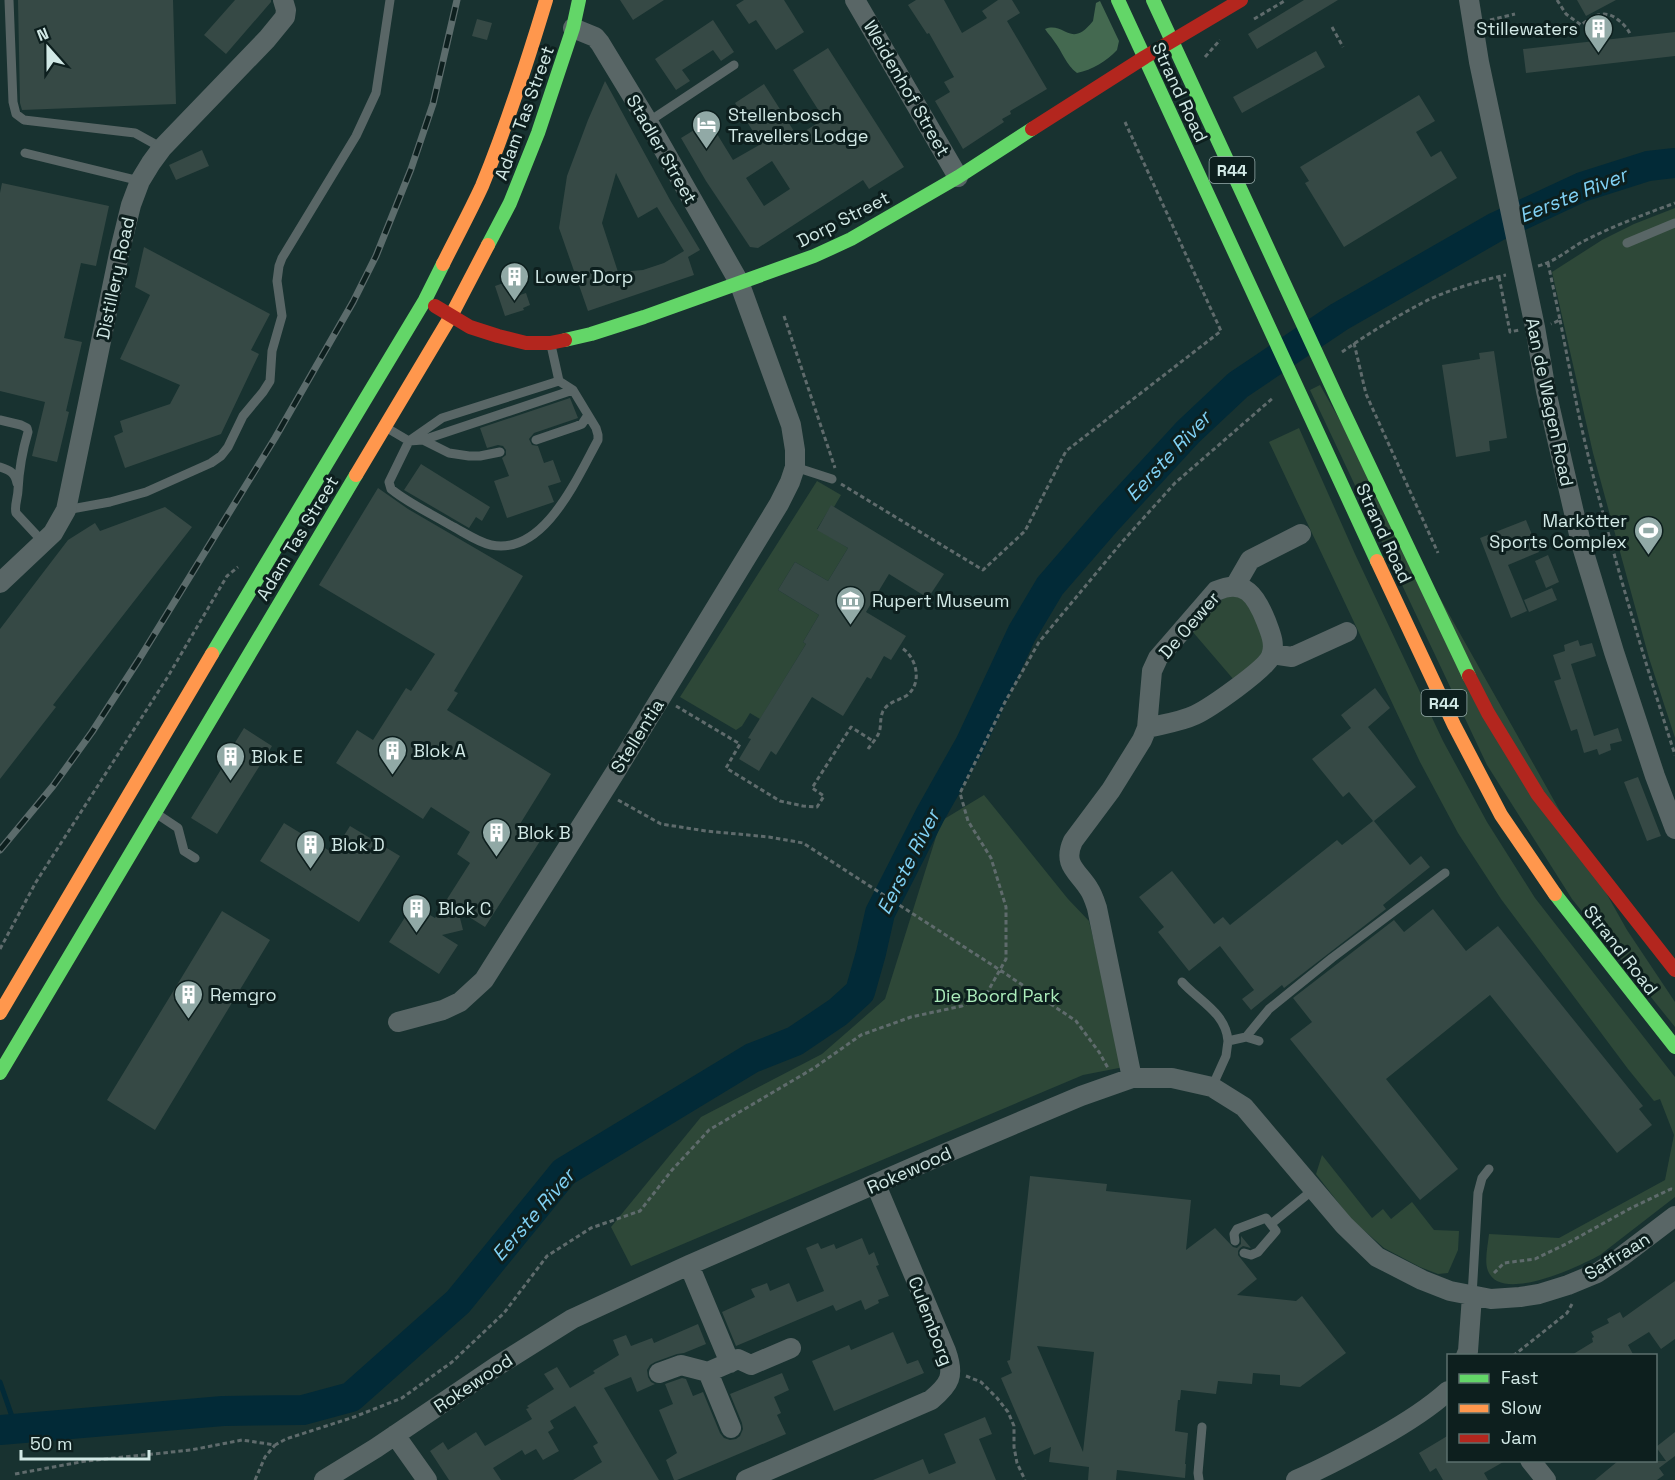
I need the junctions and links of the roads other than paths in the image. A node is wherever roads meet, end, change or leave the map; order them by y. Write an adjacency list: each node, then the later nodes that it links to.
1 (9, 0): 16 (lane)
2 (283, 0): 16 (street, Distillery Road)
3 (390, 0): 40 (lane)
4 (546, 0): 23 (main road, Adam Tas Street)
5 (579, 0): 11 (main road, Adam Tas Street)
6 (855, 0): 18 (street, Weidenhof Street)
7 (1118, 0): 13 (main road, Strand Road / R44)
8 (1153, 0): 12 (main road, Strand Road / R44)
9 (1241, 0): 12 (main road, Dorp Street)
10 (1469, 0): 49 (street, Aan de Wagen Road)
11 (573, 28): 15 (street, Stadler Street); 24 (main road, Adam Tas Street)
12 (1172, 41): 13 (main road, Dorp Street); 52 (main road, Strand Road / R44)
13 (1145, 57): 18 (main road, Dorp Street); 59 (main road, Strand Road / R44)
14 (734, 65): 15 (lane)
15 (648, 122): 22 (street, Stadler Street)
16 (162, 148): 19 (street, Distillery Road)
17 (25, 153): 19 (lane)
18 (958, 177): 22 (main road, Dorp Street)
19 (141, 181): 40 (street, Distillery Road)
20 (1675, 223): 21 (lane)
21 (1627, 243)
22 (739, 282): 25 (main road, Dorp Street); 28 (street, Stadler Street)
23 (425, 300): 24 (main road, Dorp Street); 54 (main road, Adam Tas Street)
24 (451, 316): 25 (main road, Dorp Street); 31 (main road, Adam Tas Street)
25 (550, 343): 26 (lane)
26 (559, 381): 27 (lane); 34 (lane)
27 (573, 390): 29 (lane); 32 (lane)
28 (780, 395): 37 (street, Stellentia)
29 (588, 415): 33 (lane); 34 (lane)
30 (0, 420): 39 (lane)
31 (385, 426): 34 (lane); 48 (main road, Adam Tas Street)
32 (423, 440): 34 (lane); 35 (lane)
33 (536, 440)
34 (409, 441)
35 (500, 452)
36 (0, 467): 39 (lane)
37 (795, 467): 38 (lane); 55 (street, Stellentia)
38 (832, 479)
39 (18, 486): 42 (lane)
40 (66, 510): 42 (street, Distillery Road)
41 (1300, 534): 44 (street)
42 (43, 542): 43 (street, Distillery Road)
43 (0, 583)
44 (1235, 586): 46 (street, De Oewer); 47 (street, De Oewer)
45 (1347, 632): 46 (street)
46 (1272, 654): 47 (street)
47 (1147, 728): 61 (street, De Oewer)
48 (155, 813): 50 (lane); 60 (main road, Adam Tas Street)
49 (1675, 829)
50 (195, 858)
51 (1445, 873): 56 (lane)
52 (1675, 969)
53 (1182, 982): 57 (lane)
54 (0, 1013)
55 (398, 1022)
56 (1246, 1037): 57 (lane); 58 (lane)
57 (1228, 1041): 62 (lane)
58 (1259, 1041)
59 (1675, 1047)
60 (0, 1073)
61 (1124, 1081): 62 (street, Rokewood); 64 (street, Rokewood)
62 (1212, 1087): 65 (street, Rokewood)
63 (1489, 1169): 71 (lane)
64 (876, 1185): 70 (street, Rokewood); 84 (street, Culemborg)
65 (1314, 1189): 67 (lane); 71 (street, Rokewood)
66 (1675, 1216): 71 (street, Saffraan)
67 (1271, 1225): 68 (lane); 69 (lane)
68 (1235, 1241)
69 (1244, 1253)
70 (689, 1265): 74 (street); 80 (street, Rokewood)
71 (1472, 1296): 73 (street)
72 (791, 1348): 74 (street)
73 (1467, 1354)
74 (730, 1363): 75 (street)
75 (708, 1372): 76 (street); 79 (street)
76 (659, 1373)
77 (1447, 1393): 86 (street)
78 (1202, 1427): 85 (lane)
79 (731, 1428)
80 (395, 1435): 82 (street, Rokewood); 83 (street)
81 (1531, 1462): 87 (street)
82 (326, 1480)
83 (427, 1480)
84 (746, 1480)
85 (1199, 1480)
86 (1296, 1480)
87 (1546, 1480)

